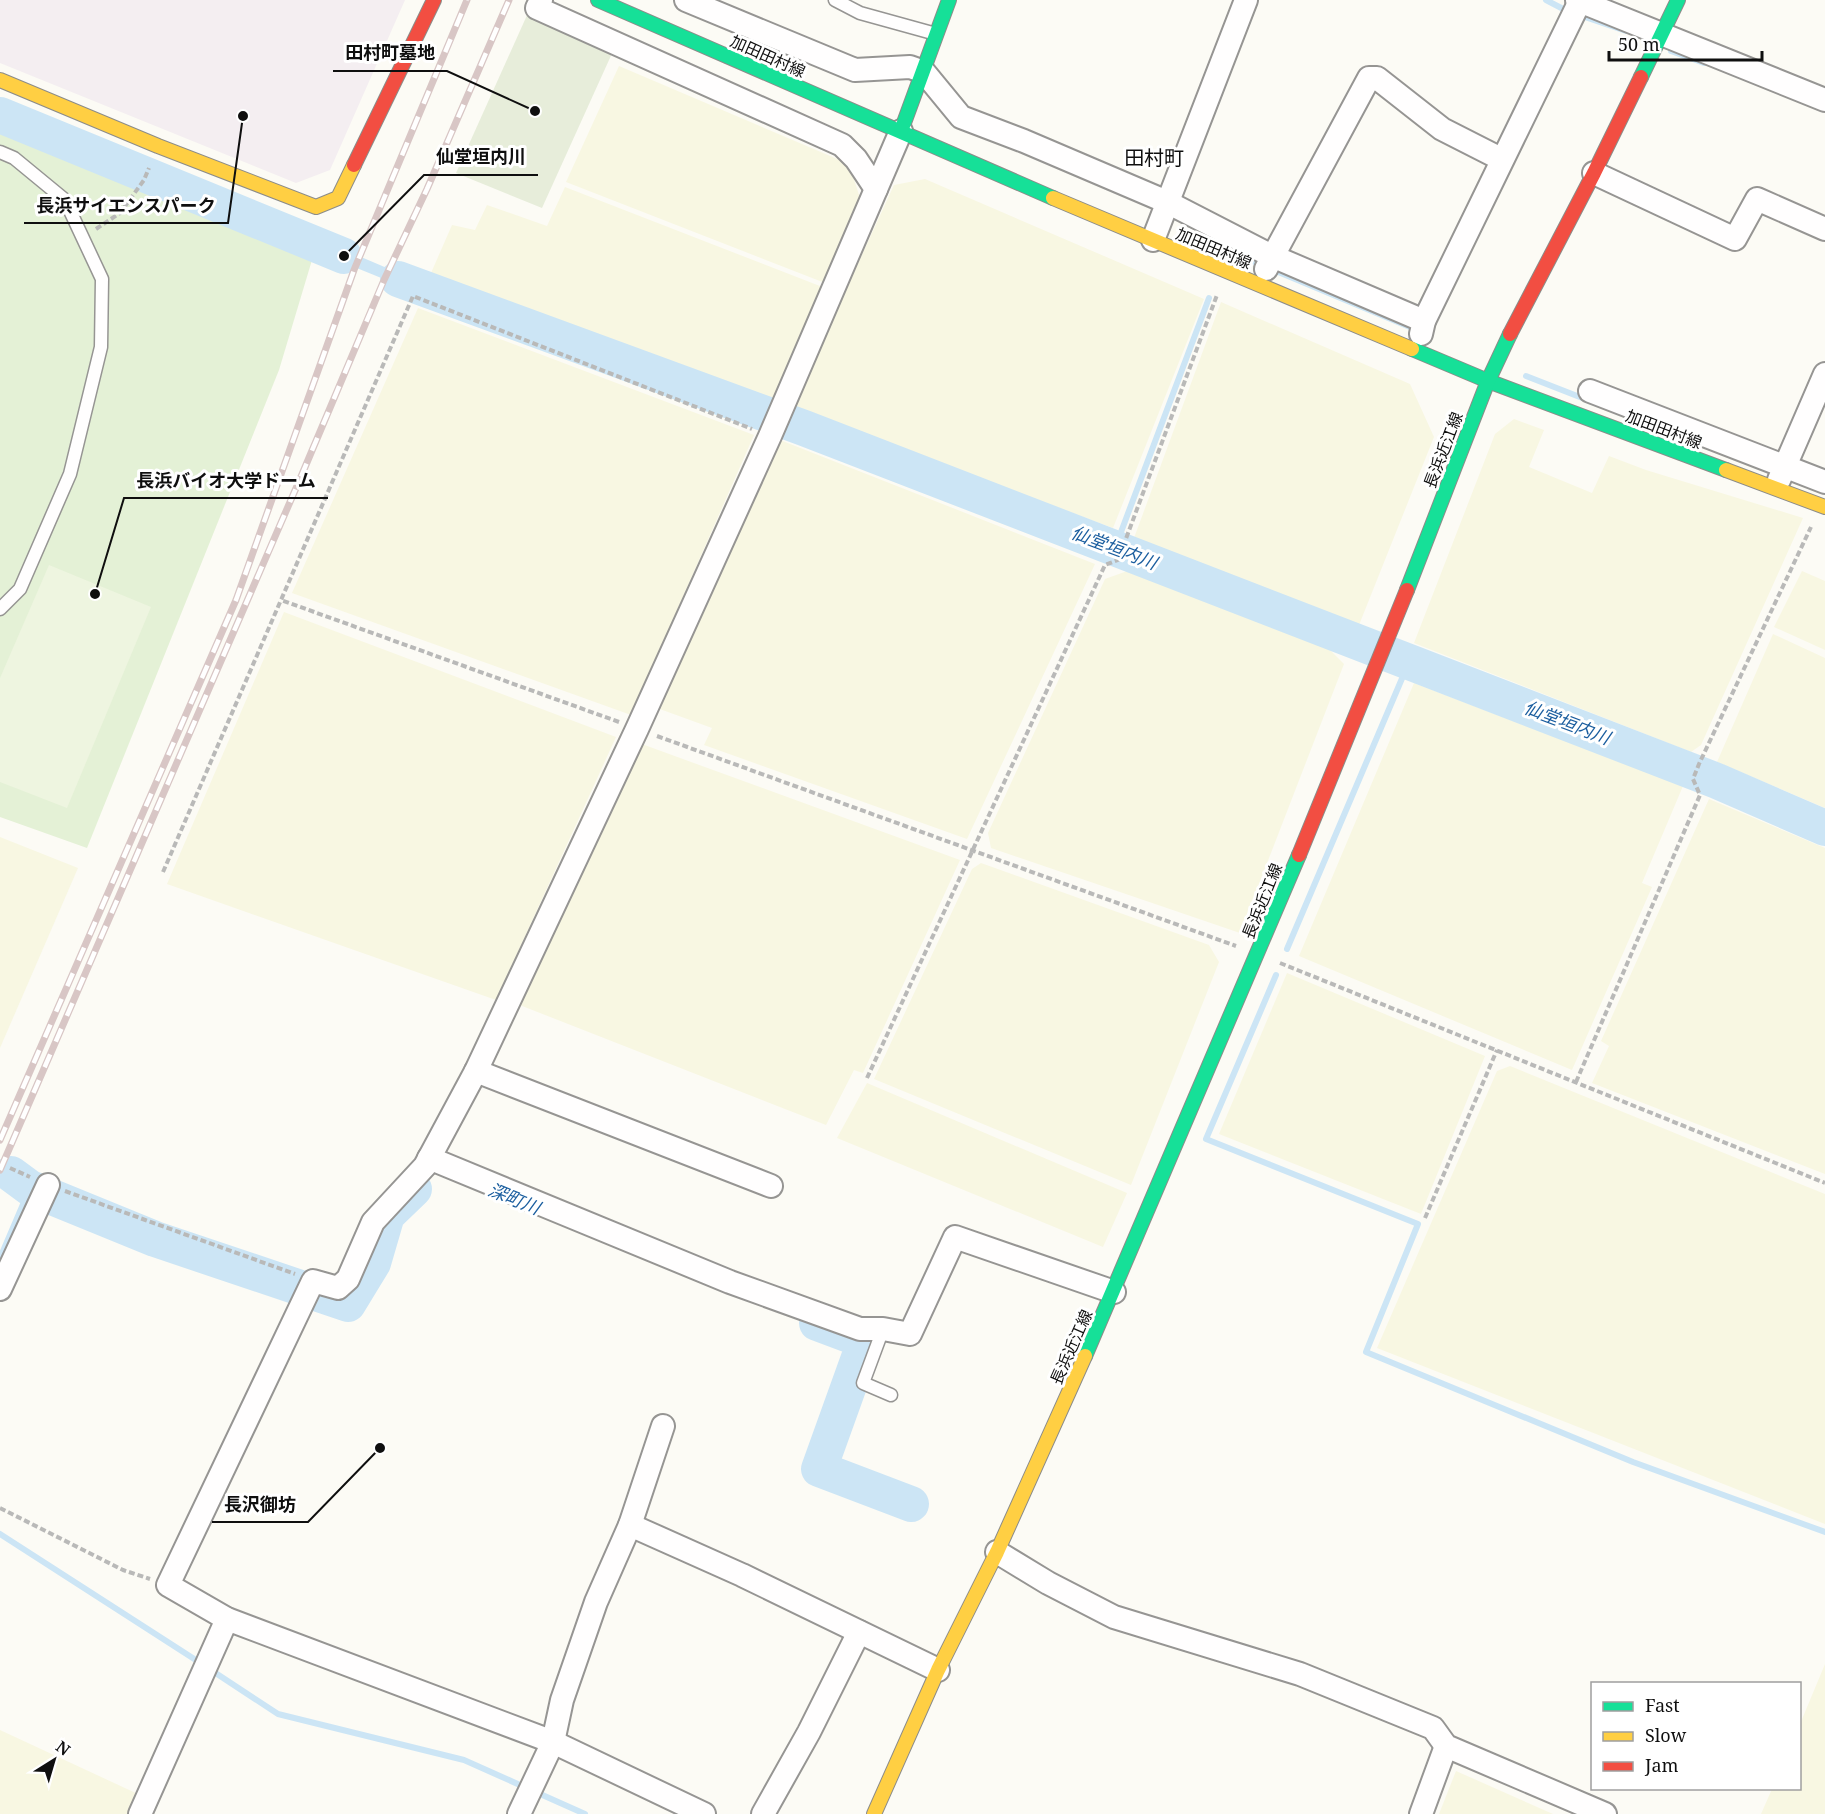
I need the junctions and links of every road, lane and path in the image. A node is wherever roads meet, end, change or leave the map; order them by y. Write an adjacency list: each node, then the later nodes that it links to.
1 (434, 0): 13 (main road)
2 (541, 0): 20 (street)
3 (598, 0): 15 (main road, 加田田村線)
4 (686, 0): 12 (street)
5 (835, 0): 11 (lane)
6 (949, 0): 11 (main road)
7 (1246, 0): 21 (street)
8 (1678, 0): 10 (main road, 長浜近江線)
9 (1576, 7): 10 (street); 17 (street)
10 (1662, 33): 14 (street); 18 (main road, 長浜近江線)
11 (937, 35): 12 (main road)
12 (924, 72): 15 (main road); 21 (street)
13 (0, 80)
14 (1825, 100)
15 (901, 132): 20 (street); 24 (main road, 加田田村線)
16 (0, 152): 23 (lane)
17 (1501, 159): 25 (street); 27 (street)
18 (1594, 173): 22 (street); 29 (main road, 長浜近江線)
19 (144, 180): 23 (path)
20 (876, 189): 31 (street)
21 (1167, 202): 24 (street); 25 (street)
22 (1825, 229)
23 (82, 237): 36 (lane)
24 (1153, 240): 26 (main road, 加田田村線)
25 (1265, 271): 26 (main road, 加田田村線); 27 (street); 27 (main road, 加田田村線)
26 (1226, 272): 38 (path)
27 (1420, 333): 29 (main road, 加田田村線)
28 (1825, 374): 32 (street)
29 (1488, 381): 32 (main road, 加田田村線); 40 (main road, 長浜近江線)
30 (1590, 391): 32 (street)
31 (770, 434): 35 (path); 37 (street)
32 (1781, 476): 33 (street); 34 (main road, 加田田村線)
33 (1825, 482)
34 (1823, 506): 44 (path)
35 (281, 600): 37 (path); 39 (path)
36 (0, 609)
37 (637, 729): 38 (path); 42 (street)
38 (973, 850): 40 (path); 43 (path)
39 (163, 872)
40 (1258, 954): 41 (path); 53 (main road, 長浜近江線)
41 (1497, 1050): 44 (path); 50 (path)
42 (476, 1071): 45 (street); 49 (street)
43 (867, 1078)
44 (1576, 1082): 47 (path)
45 (429, 1158): 51 (street); 54 (street)
46 (10, 1168): 48 (path)
47 (1825, 1183)
48 (48, 1185): 51 (path); 52 (street)
49 (771, 1186)
50 (1425, 1218)
51 (313, 1281): 60 (street)
52 (0, 1289)
53 (1114, 1292): 54 (street); 59 (main road, 長浜近江線)
54 (883, 1329): 55 (lane)
55 (891, 1395)
56 (663, 1426): 58 (street)
57 (0, 1508): 60 (path)
58 (630, 1525): 62 (street); 64 (street)
59 (997, 1552): 63 (main road, 長浜近江線); 65 (street)
60 (168, 1585): 61 (street)
61 (227, 1619): 64 (street); 66 (street)
62 (860, 1632): 63 (street); 69 (street)
63 (938, 1670): 70 (main road, 長浜近江線)
64 (553, 1742): 67 (street); 68 (street)
65 (1446, 1746): 71 (street); 72 (street)
66 (140, 1814)
67 (519, 1814)
68 (704, 1814)
69 (763, 1814)
70 (874, 1814)
71 (1422, 1814)
72 (1605, 1814)

